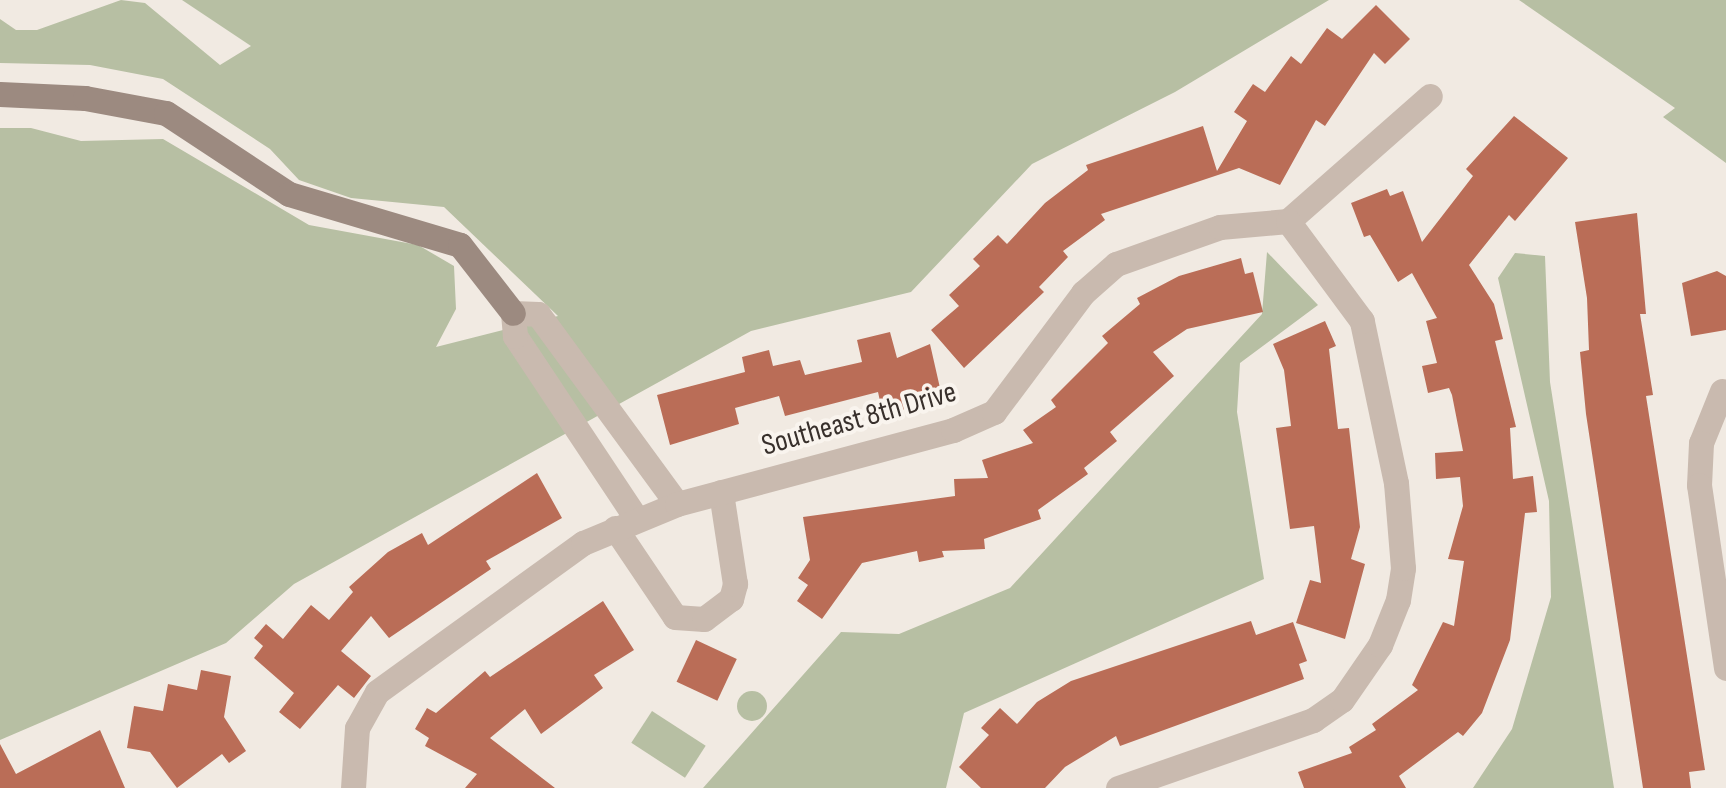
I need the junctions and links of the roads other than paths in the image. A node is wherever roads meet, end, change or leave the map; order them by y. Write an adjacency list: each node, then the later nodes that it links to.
1 (0, 94): 4 (street)
2 (1430, 96): 3 (street)
3 (1288, 222): 6 (street, Southeast 8th Drive); 11 (street)
4 (513, 313): 7 (street); 8 (street)
5 (1722, 391): 9 (street)
6 (721, 492): 7 (street, Southeast 8th Drive); 8 (street)
7 (678, 504): 8 (street, Southeast 8th Drive)
8 (626, 523): 10 (street, Southeast 8th Drive)
9 (1726, 668)
10 (353, 788)
11 (1118, 788)

